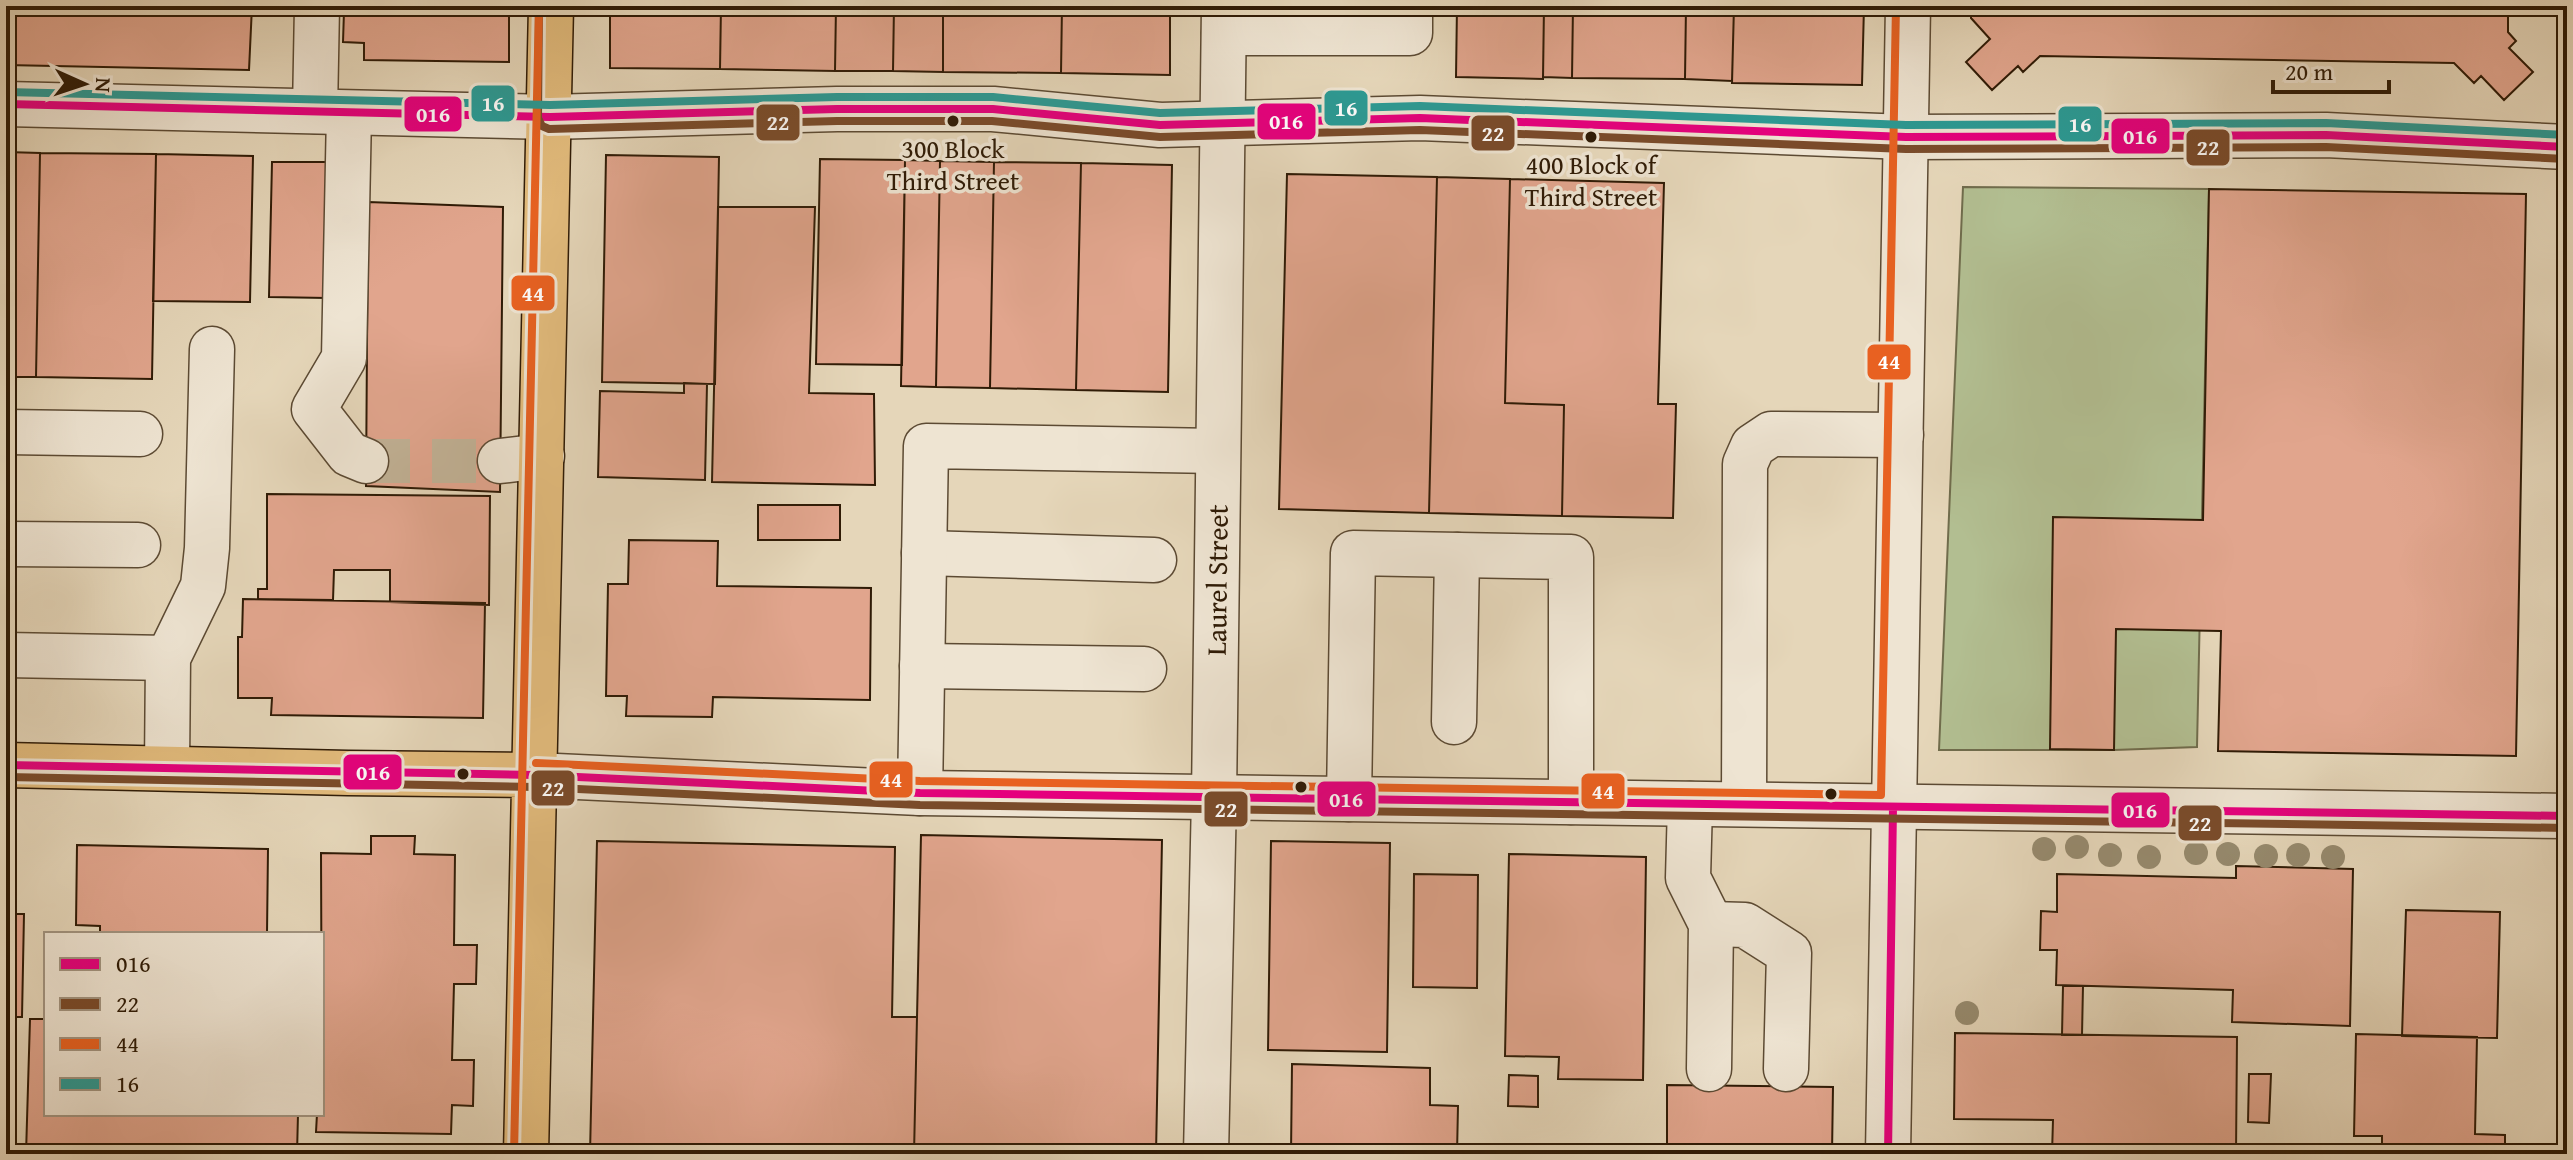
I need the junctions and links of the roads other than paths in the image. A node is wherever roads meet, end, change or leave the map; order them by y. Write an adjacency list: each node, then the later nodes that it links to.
1 (317, 6): 8 (street)
2 (551, 6): 9 (main road)
3 (1410, 6): 6 (street)
4 (1908, 6): 11 (street)
5 (1224, 20): 6 (street); 10 (street, Laurel Street)
6 (1339, 20)
7 (6, 104): 8 (street)
8 (332, 112): 9 (street); 19 (street)
9 (550, 117): 10 (street); 18 (main road)
10 (1222, 124): 11 (street); 17 (street, Laurel Street)
11 (1906, 137): 12 (street); 16 (street)
12 (2567, 147)
13 (212, 349): 27 (street)
14 (6, 432): 15 (street)
15 (140, 434)
16 (1901, 435): 39 (street); 40 (street)
17 (1217, 451): 23 (street); 35 (street, Laurel Street)
18 (542, 456): 20 (street); 33 (main road)
19 (366, 461)
20 (500, 461)
21 (6, 544): 22 (street)
22 (138, 545)
23 (924, 553): 25 (street); 28 (street)
24 (1457, 555): 30 (street); 36 (street); 37 (street)
25 (1154, 560)
26 (6, 655): 27 (street)
27 (168, 658): 32 (street)
28 (922, 666): 29 (street); 34 (street)
29 (1144, 669)
30 (1454, 722)
31 (6, 765): 32 (main road)
32 (167, 768): 33 (main road)
33 (535, 775): 34 (street); 45 (main road)
34 (920, 793): 35 (street)
35 (1214, 798): 36 (street); 46 (street, Laurel Street)
36 (1349, 799): 37 (street)
37 (1571, 802): 38 (street)
38 (1690, 804): 39 (street); 42 (street)
39 (1744, 804): 40 (street)
40 (1893, 807): 41 (street); 47 (street)
41 (2567, 816)
42 (1711, 924): 43 (street); 44 (street)
43 (1709, 1069)
44 (1786, 1069)
45 (526, 1154)
46 (1206, 1154)
47 (1888, 1154)

